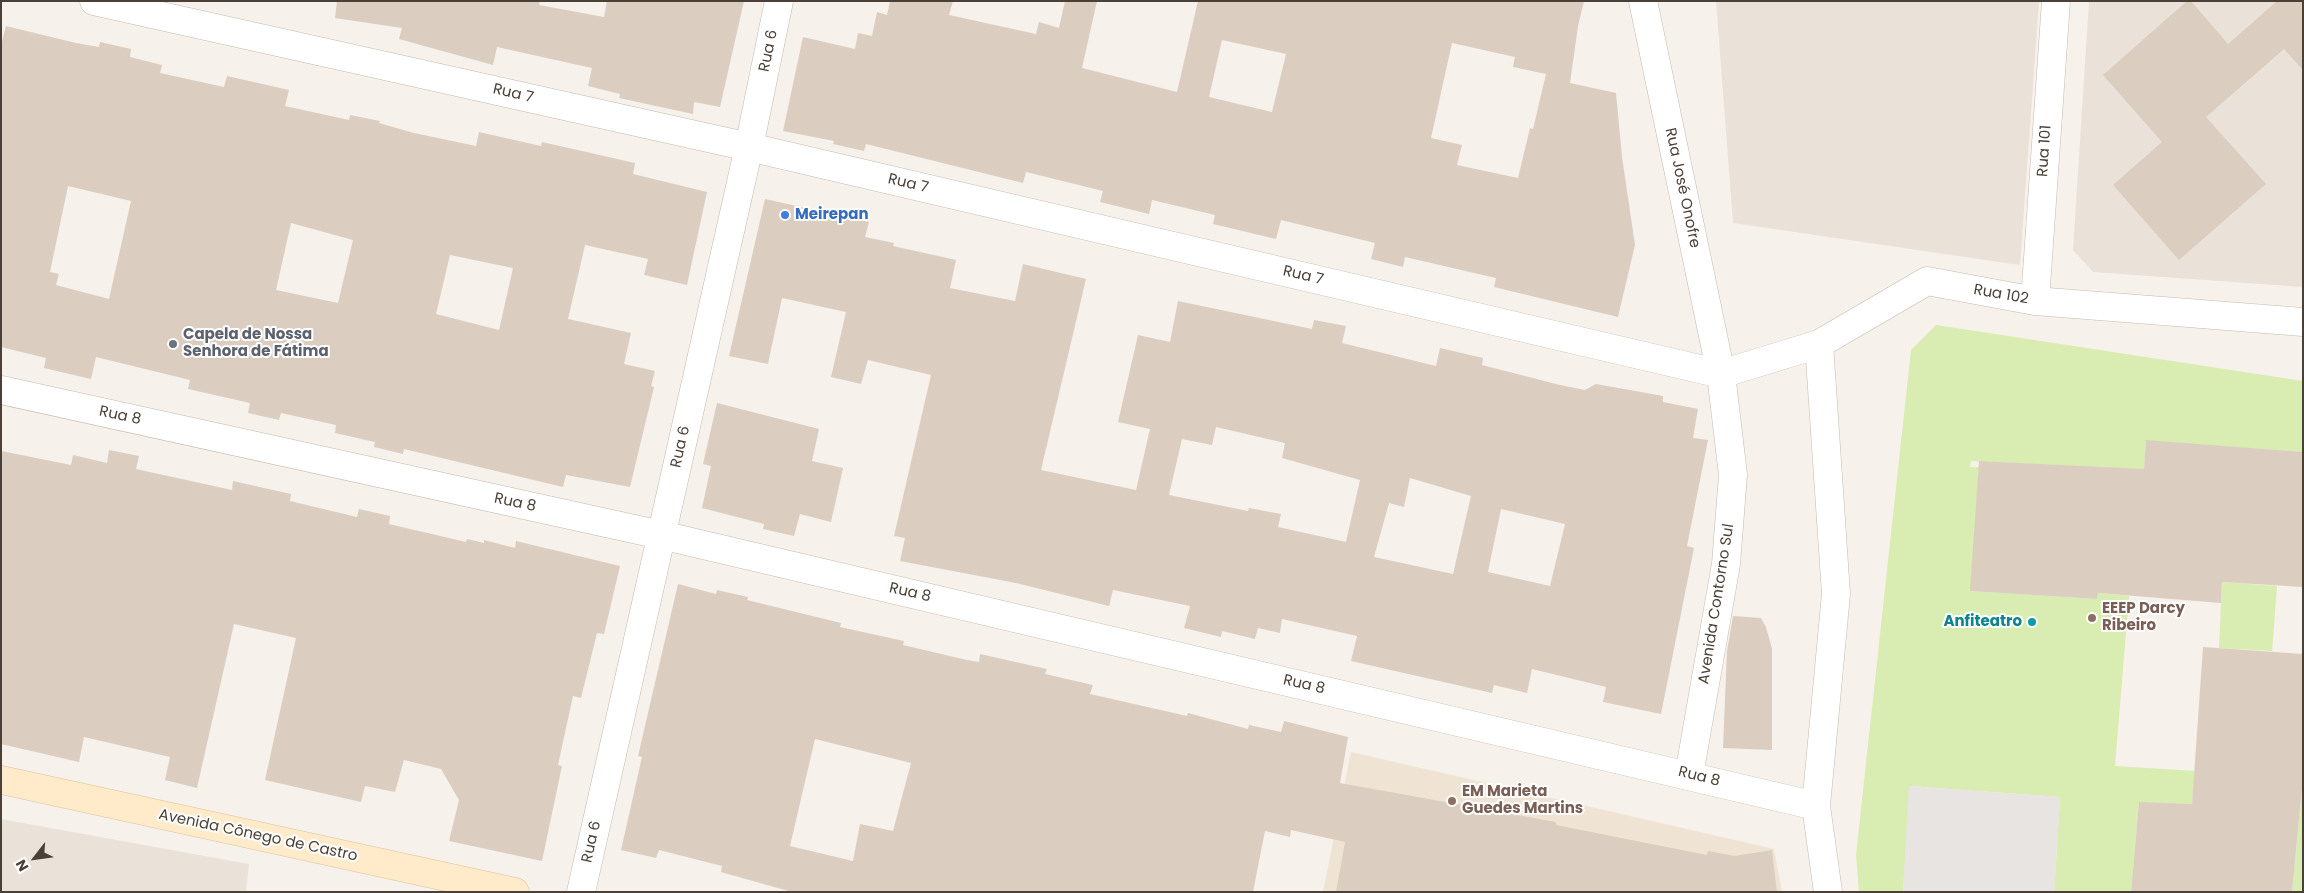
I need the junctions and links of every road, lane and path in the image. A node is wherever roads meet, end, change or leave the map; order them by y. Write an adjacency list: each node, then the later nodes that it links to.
1 (94, 1): 5 (street, Rua 7)
2 (779, 1): 5 (street, Rua 6)
3 (1643, 1): 9 (street, Rua José Onofre)
4 (2056, 1): 6 (street, Rua 101)
5 (749, 147): 9 (street, Rua 7); 11 (street, Rua 6)
6 (2035, 301): 7 (street, Rua 102); 8 (street, Rua 102)
7 (2303, 322)
8 (1819, 344): 9 (street, Rua 102); 14 (street)
9 (1721, 374): 12 (street, Avenida Contorno Sul)
10 (1, 390): 11 (street, Rua 8)
11 (661, 535): 12 (street, Rua 8); 16 (street, Rua 6)
12 (1689, 775): 14 (street, Rua 8)
13 (1, 780): 15 (main road, Avenida Cônego de Castro)
14 (1816, 806): 17 (street)
15 (515, 892)
16 (581, 892)
17 (1828, 892)

